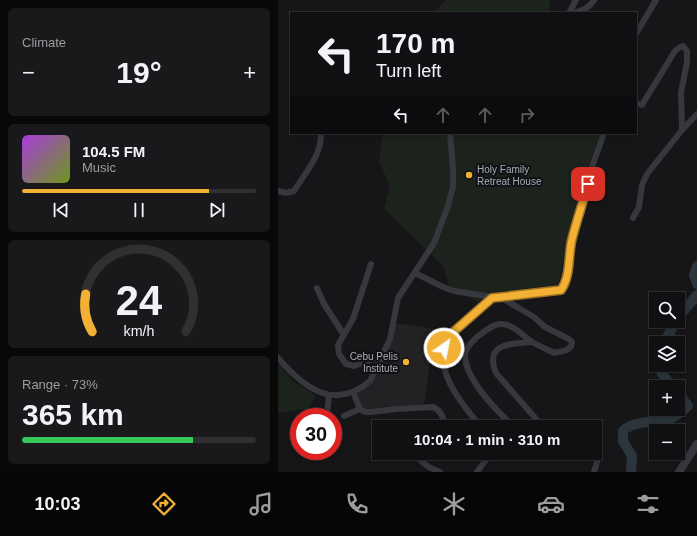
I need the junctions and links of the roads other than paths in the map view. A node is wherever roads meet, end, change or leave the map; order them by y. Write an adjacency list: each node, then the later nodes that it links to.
1 (576, 0): 4 (street)
2 (594, 0): 5 (street)
3 (656, 0): 6 (street)
4 (570, 12)
5 (577, 12)
6 (637, 32)
7 (637, 103): 9 (street)
8 (697, 114): 9 (street)
9 (682, 130): 14 (street)
10 (321, 134): 13 (street)
11 (450, 134): 16 (street)
12 (604, 134): 18 (street)
13 (278, 191)
14 (633, 218)
15 (371, 264): 20 (street)
16 (415, 273): 19 (street); 22 (street)
17 (317, 288): 20 (street)
18 (500, 297): 19 (street); 21 (street)
19 (492, 298): 30 (street)
20 (344, 335): 22 (street)
21 (532, 342): 31 (street); 32 (street)
22 (382, 356): 24 (street)
23 (278, 358): 25 (street)
24 (353, 392): 25 (street); 27 (street)
25 (329, 396): 26 (street)
26 (328, 408)
27 (360, 409): 28 (street); 29 (street)
28 (344, 416)
29 (444, 420)
30 (475, 420)
31 (507, 420)
32 (537, 420)
33 (697, 444): 40 (street)
34 (420, 460): 37 (street)
35 (486, 460): 38 (street)
36 (598, 460): 39 (street)
37 (440, 472)
38 (477, 472)
39 (594, 472)
40 (678, 472)

